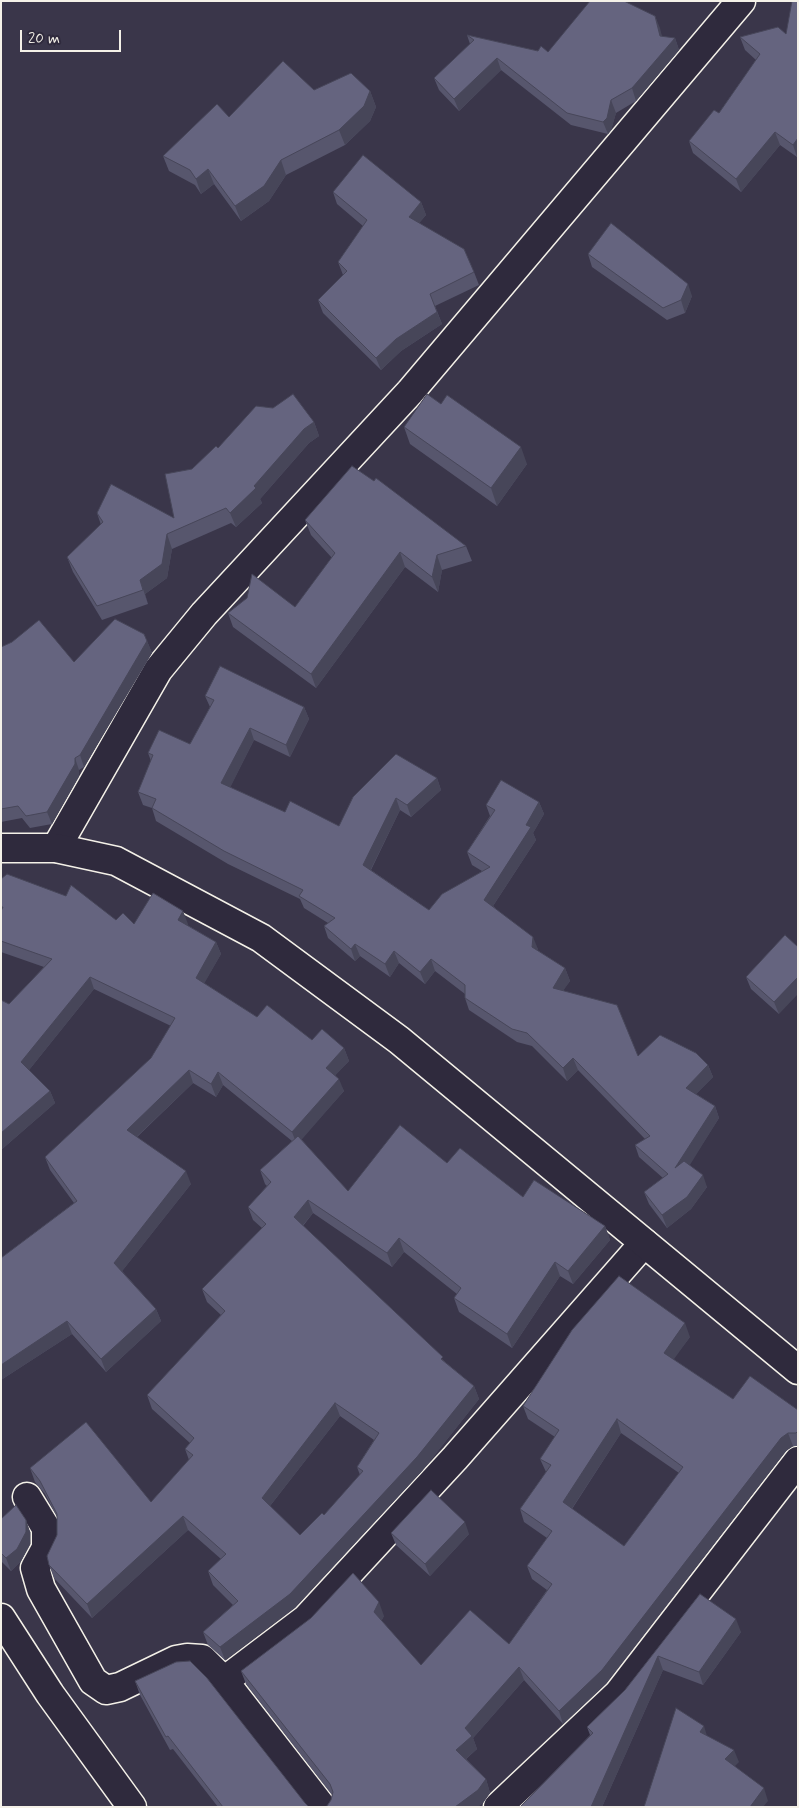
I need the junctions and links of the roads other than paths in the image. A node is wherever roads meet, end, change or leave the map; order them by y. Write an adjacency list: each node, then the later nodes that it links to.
1 (740, 1): 3 (street)
2 (1, 848): 3 (street)
3 (56, 848): 4 (street)
4 (644, 1243): 5 (street); 9 (street)
5 (798, 1370)
6 (798, 1461): 12 (street)
7 (28, 1497): 9 (street)
8 (1, 1618): 10 (street)
9 (224, 1681): 11 (street)
10 (132, 1807)
11 (322, 1807)
12 (498, 1807)

